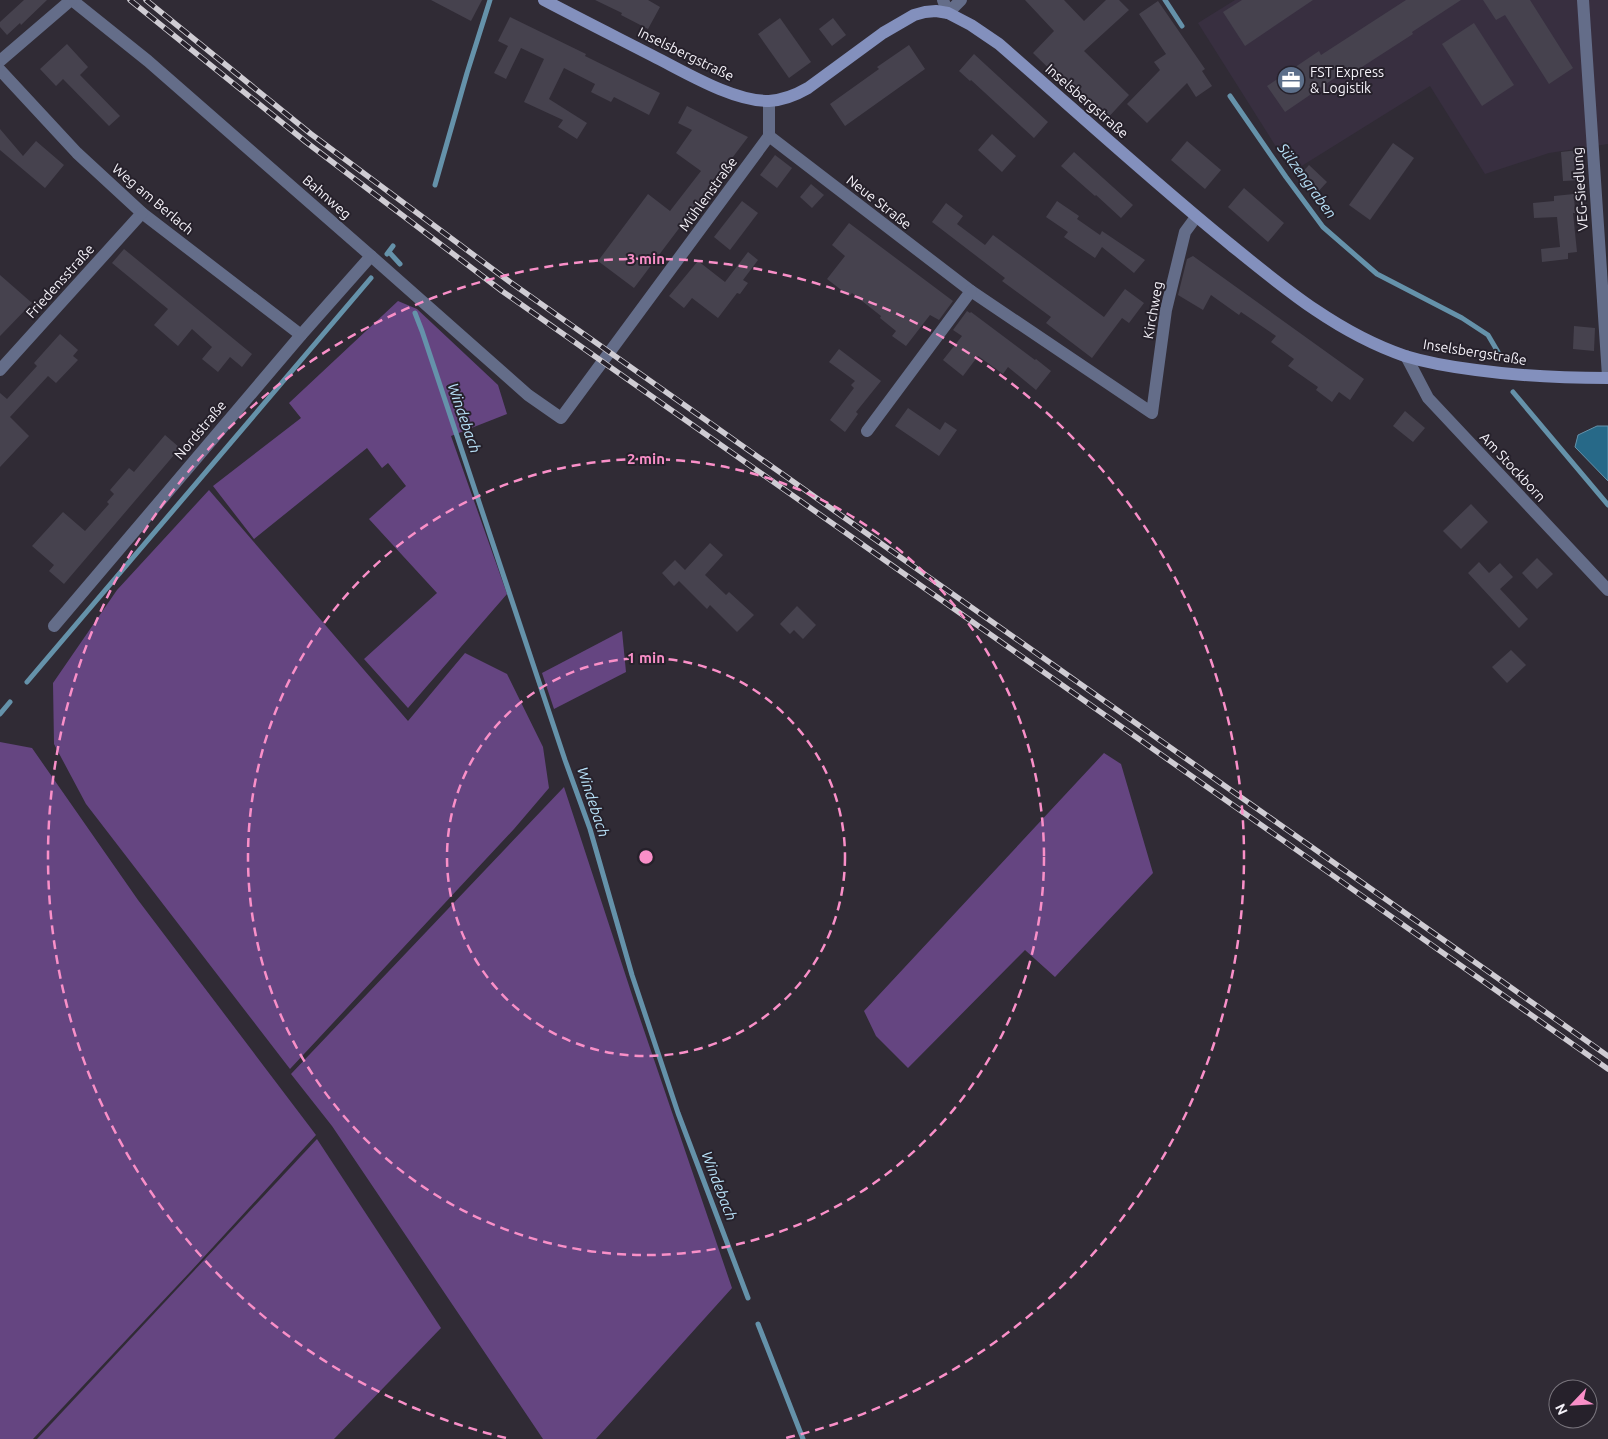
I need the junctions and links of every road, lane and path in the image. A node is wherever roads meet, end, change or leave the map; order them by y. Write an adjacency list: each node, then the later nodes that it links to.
1 (72, 0): 7 (street); 13 (street, Bahnweg)
2 (544, 0): 9 (street, Inselsbergstraße)
3 (943, 0): 6 (street)
4 (961, 0): 6 (street)
5 (1583, 0): 18 (street, VEG-Siedlung)
6 (948, 13): 9 (street, Inselsbergstraße); 12 (street, Inselsbergstraße)
7 (0, 61)
8 (0, 70): 11 (street, Weg am Berlach)
9 (769, 101): 10 (street)
10 (769, 136): 14 (street, Neue Straße); 20 (street, Mühlenstraße)
11 (142, 213): 15 (street, Weg am Berlach); 17 (street, Friedensstraße)
12 (1196, 217): 16 (street, Inselsbergstraße); 19 (street, Kirchweg)
13 (371, 256): 15 (street, Nordstraße); 20 (street, Bahnweg)
14 (971, 291): 19 (street, Neue Straße); 21 (street)
15 (301, 335): 23 (street, Nordstraße)
16 (1406, 356): 18 (street, Inselsbergstraße); 22 (street, Am Stockborn)
17 (0, 370)
18 (1608, 377)
19 (1152, 413)
20 (561, 418)
21 (867, 431)
22 (1608, 590)
23 (54, 626)

